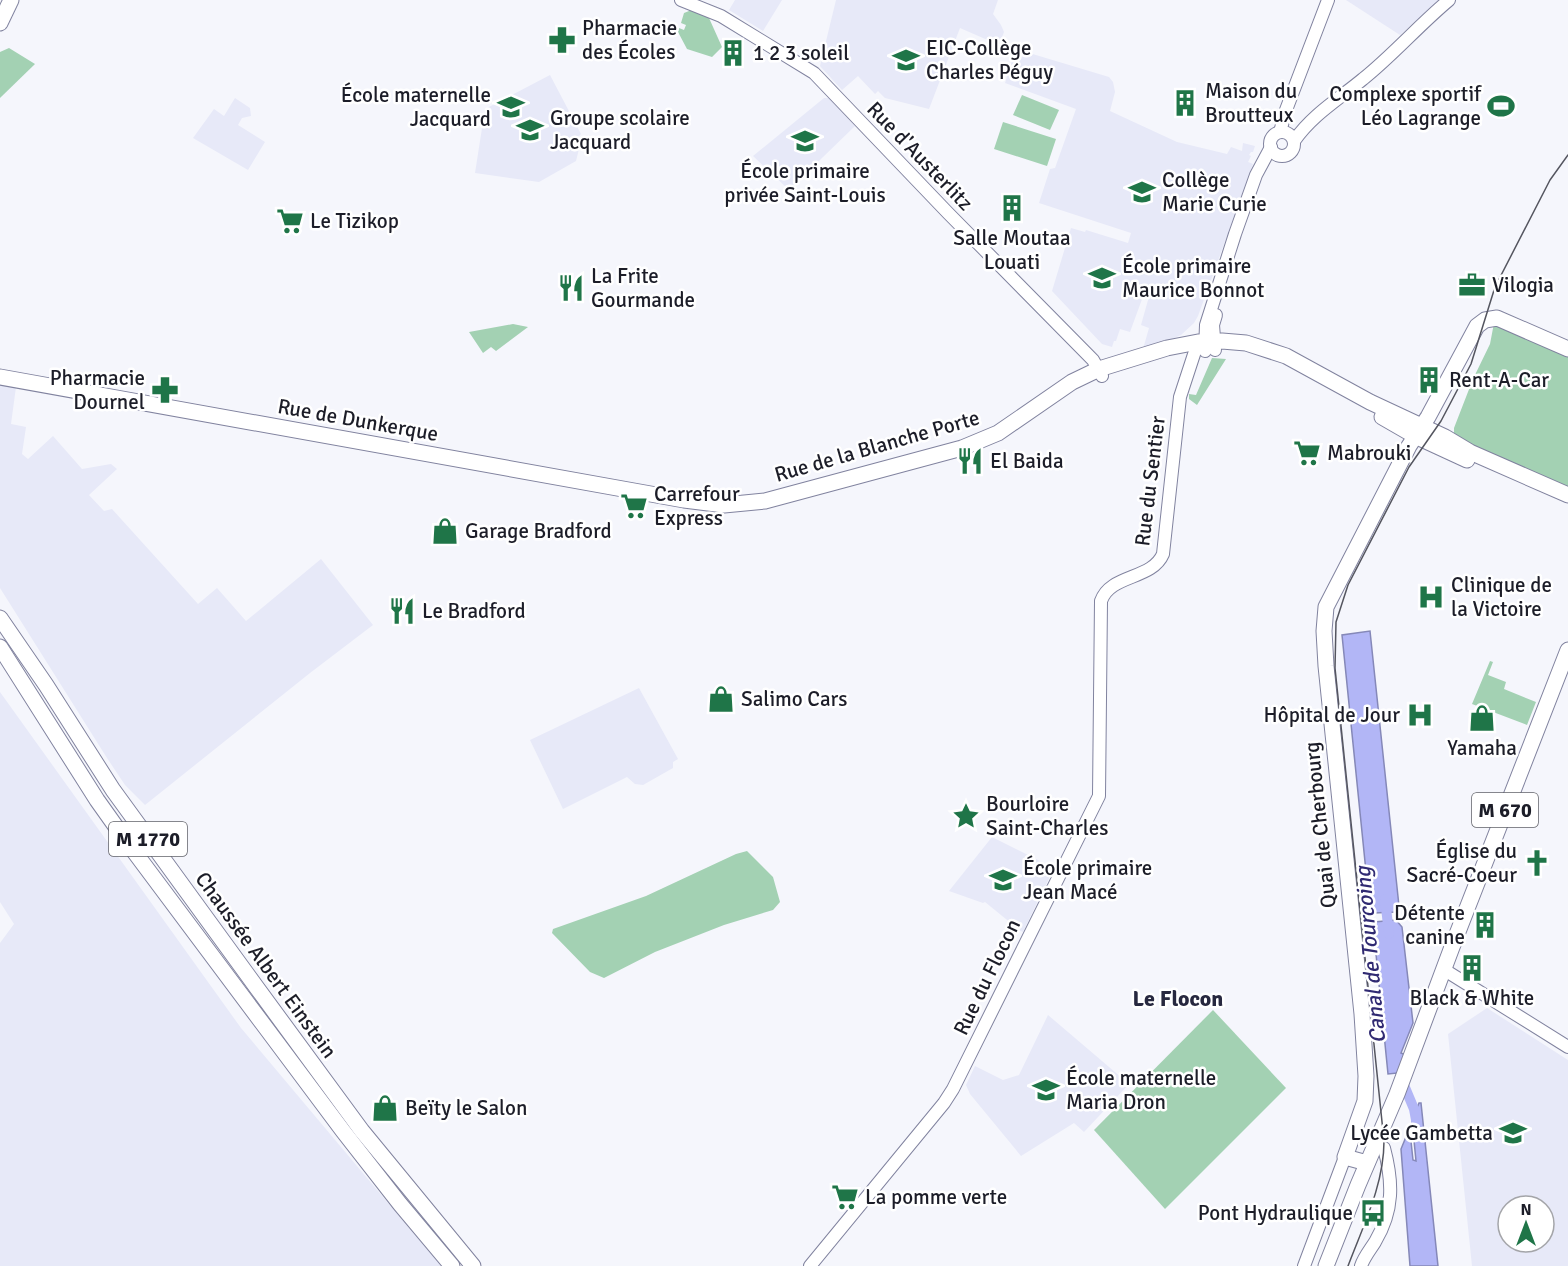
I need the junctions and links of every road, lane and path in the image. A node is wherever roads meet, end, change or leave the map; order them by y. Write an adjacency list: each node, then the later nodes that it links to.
1 (11, 0): 5 (main road)
2 (681, 0): 11 (street, Rue d'Austerlitz)
3 (1328, 0): 6 (street)
4 (1449, 0): 7 (street)
5 (0, 23)
6 (1280, 132): 7 (street); 8 (street)
7 (1294, 141): 8 (street)
8 (1275, 151): 9 (street, Rue du Sentier)
9 (1206, 346): 11 (main road, Rue de la Blanche Porte); 13 (main road, Rue de la Blanche Porte); 17 (street, Rue du Sentier)
10 (1568, 349): 13 (main road)
11 (1100, 373): 16 (main road, Rue de la Blanche Porte)
12 (0, 377): 16 (main road, Rue de Dunkerque)
13 (1419, 431): 14 (main road); 15 (main road); 25 (main road, Quai de Cherbourg)
14 (1568, 495)
15 (1568, 503)
16 (708, 504)
17 (1104, 594): 30 (street, Rue du Flocon)
18 (0, 618): 29 (main road, Chaussée Albert Einstein / M 1770)
19 (0, 647): 28 (main road, Chaussée Albert Einstein / M 1770)
20 (1568, 650): 22 (main road, M 670)
21 (1568, 671): 22 (main road, M 670)
22 (1447, 971): 23 (street); 24 (main road, M 670); 26 (main road, M 670)
23 (1568, 1047)
24 (1384, 1148): 26 (main road, M 670); 27 (street)
25 (1345, 1157): 26 (main road); 31 (street)
26 (1372, 1164): 27 (street); 32 (main road, M 670); 33 (main road, M 670)
27 (1391, 1178): 34 (street)
28 (452, 1266)
29 (473, 1266)
30 (810, 1266)
31 (1304, 1266)
32 (1326, 1266)
33 (1336, 1266)
34 (1360, 1266)

